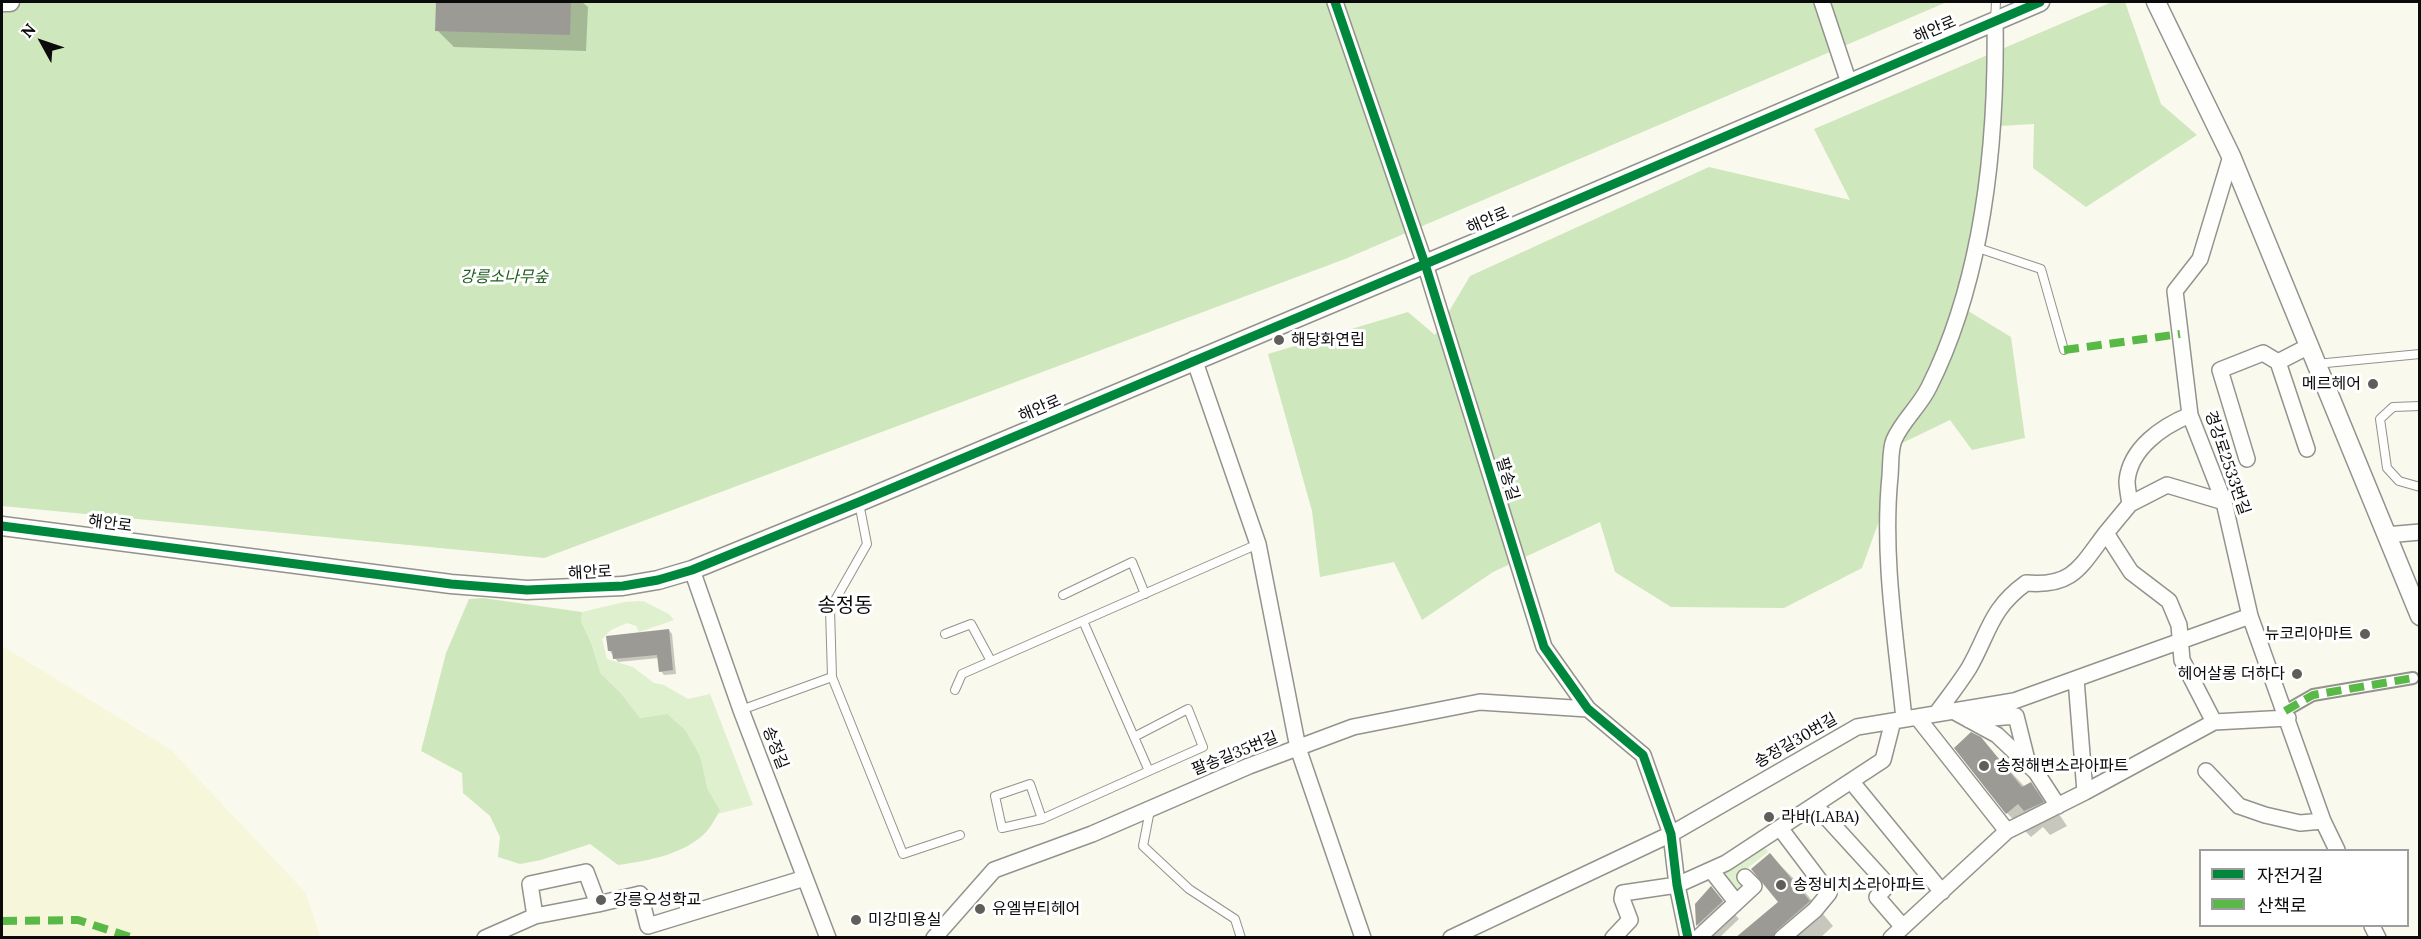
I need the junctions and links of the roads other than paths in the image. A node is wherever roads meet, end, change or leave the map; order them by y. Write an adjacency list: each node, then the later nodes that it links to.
1 (2, 2): 2 (street)
2 (10, 2)
3 (1335, 2): 12 (street, 팔송길)
4 (1822, 2): 9 (street)
5 (1996, 2): 8 (lane)
6 (2040, 2): 8 (street, 해안로)
7 (2156, 2): 10 (street)
8 (1995, 20): 9 (street, 해안로); 11 (street)
9 (1849, 83): 12 (street, 해안로)
10 (2231, 156): 13 (street); 20 (street, 경강로2533번길)
11 (1975, 247): 14 (lane); 50 (street)
12 (1425, 264): 16 (street, 해안로); 45 (street, 팔송길)
13 (2309, 346): 17 (street); 18 (street)
14 (2064, 350)
15 (2420, 354): 18 (lane)
16 (1194, 359): 24 (street, 해안로); 31 (street)
17 (2278, 362): 21 (street); 22 (street)
18 (2316, 364): 30 (street)
19 (2420, 406): 23 (lane)
20 (2190, 415): 25 (street, 경강로2533번길); 26 (street)
21 (2307, 449)
22 (2247, 459)
23 (2420, 487)
24 (859, 502): 32 (street, 해안로); 41 (lane)
25 (2224, 502): 26 (street); 35 (street, 경강로2533번길)
26 (2130, 504): 29 (street)
27 (2, 526): 32 (street, 해안로)
28 (2420, 532): 30 (street)
29 (2106, 533): 39 (street); 48 (street)
30 (2386, 535): 36 (street)
31 (1258, 544): 33 (lane); 54 (street)
32 (692, 570): 46 (street, 송정길)
33 (1145, 594): 34 (lane); 37 (lane)
34 (1063, 595)
35 (2250, 616): 39 (street, 송정길30번길); 49 (street, 경강로2533번길)
36 (2420, 616)
37 (1083, 621): 40 (lane); 53 (lane)
38 (945, 634): 40 (lane)
39 (2179, 642): 43 (street, 송정길30번길); 52 (street)
40 (991, 661): 44 (lane)
41 (832, 677): 46 (lane); 68 (lane)
42 (2413, 678): 49 (street)
43 (2076, 679): 47 (street, 송정길30번길); 59 (street)
44 (955, 690)
45 (1588, 709): 54 (street, 팔송길35번길); 67 (street, 팔송길)
46 (741, 710): 72 (street, 송정길)
47 (1953, 711): 48 (street, 송정길30번길); 51 (street)
48 (1936, 714): 50 (street, 송정길30번길)
49 (2287, 714): 52 (street); 64 (street, 경강로2533번길)
50 (1905, 719): 58 (street); 66 (street); 67 (street, 송정길30번길)
51 (1969, 720): 55 (street); 55 (street)
52 (2214, 722): 59 (street)
53 (1134, 737): 56 (lane); 56 (lane)
54 (1298, 748): 62 (street, 팔송길35번길); 83 (street)
55 (2028, 764): 61 (street)
56 (1149, 771): 63 (lane)
57 (2206, 771): 64 (street)
58 (1851, 782): 60 (street); 74 (street)
59 (2085, 792): 61 (street)
60 (1815, 805): 65 (street); 78 (street)
61 (2058, 806): 66 (street)
62 (1150, 809): 81 (street, 팔송길35번길); 82 (lane)
63 (1042, 819): 63 (lane)
64 (2323, 821): 69 (street, 경강로2533번길)
65 (1780, 828): 70 (street); 88 (street)
66 (2007, 831): 74 (street)
67 (1671, 834): 73 (street, 팔송길); 84 (street, 송정길30번길)
68 (960, 835)
69 (2337, 849)
70 (1711, 870): 73 (street); 75 (street)
71 (1745, 877): 75 (street)
72 (805, 878): 76 (street); 80 (street, 송정길)
73 (1677, 885): 85 (street); 86 (street, 팔송길)
74 (1942, 892): 78 (street)
75 (1736, 902): 87 (street)
76 (598, 904): 77 (street); 77 (street)
77 (536, 916): 79 (street)
78 (1903, 927): 89 (street)
79 (485, 938)
80 (828, 938)
81 (934, 938)
82 (1241, 938)
83 (1363, 938)
84 (1451, 938)
85 (1612, 938)
86 (1688, 938)
87 (1698, 938)
88 (1782, 938)
89 (1891, 938)

